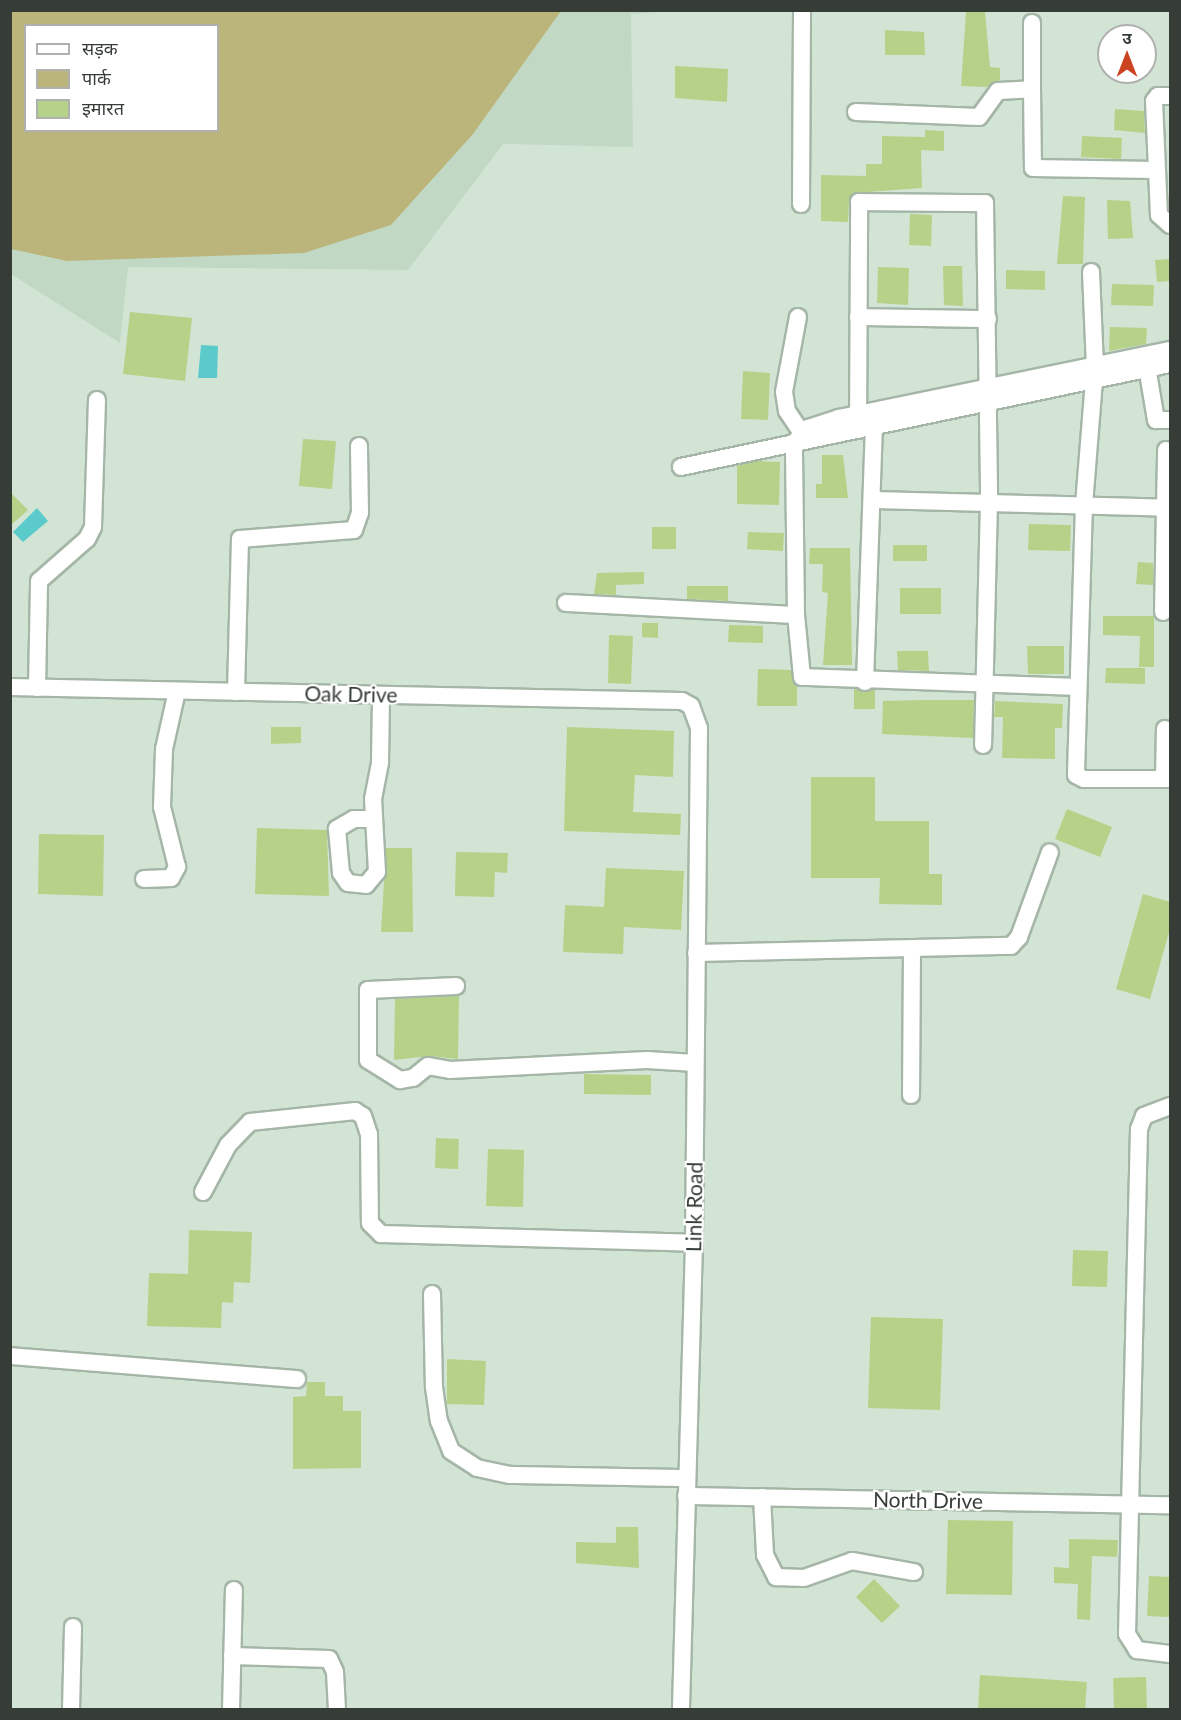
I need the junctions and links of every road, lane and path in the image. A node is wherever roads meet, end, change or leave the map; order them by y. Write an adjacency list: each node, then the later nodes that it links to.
1 (802, 10): 7 (street)
2 (1032, 23): 3 (street)
3 (1032, 88): 5 (street); 6 (street)
4 (1170, 96): 6 (street)
5 (856, 112)
6 (1155, 170): 8 (street)
7 (801, 204)
8 (1170, 225)
9 (1091, 272): 16 (street)
10 (798, 317): 21 (street)
11 (858, 317): 12 (street); 12 (street); 20 (street)
12 (988, 319): 17 (street)
13 (1170, 350): 14 (street)
14 (1146, 363): 15 (street); 16 (street); 19 (street)
15 (1170, 364)
16 (1095, 375): 17 (street); 27 (street)
17 (988, 395): 20 (street); 26 (street)
18 (97, 400): 36 (street)
19 (1170, 420)
20 (863, 424): 21 (street); 25 (street)
21 (798, 438): 24 (street); 31 (street)
22 (359, 446): 38 (street)
23 (1166, 450): 28 (street)
24 (681, 467)
25 (873, 500): 26 (street); 32 (street)
26 (989, 502): 27 (street); 33 (street)
27 (1084, 504): 28 (street); 35 (street)
28 (1168, 508): 30 (street)
29 (566, 603): 31 (street)
30 (1163, 612)
31 (796, 615): 32 (street)
32 (865, 682): 33 (street)
33 (984, 686): 35 (street); 42 (street)
34 (10, 687): 36 (street, Oak Drive)
35 (1077, 687): 43 (street)
36 (37, 688): 37 (street, Oak Drive)
37 (177, 691): 38 (street, Oak Drive); 46 (street)
38 (236, 692): 39 (street, Oak Drive)
39 (381, 695): 40 (street, Oak Drive); 44 (street)
40 (691, 706): 48 (street, Link Road)
41 (1165, 729): 43 (street)
42 (983, 745)
43 (1167, 779)
44 (374, 819)
45 (1050, 852): 47 (street)
46 (144, 879)
47 (912, 952): 48 (street); 51 (street)
48 (696, 953): 50 (street, Link Road)
49 (456, 986): 50 (street)
50 (695, 1063): 54 (street, Link Road)
51 (911, 1095)
52 (1170, 1106): 61 (street)
53 (203, 1192): 54 (street)
54 (694, 1244): 58 (street, Link Road)
55 (432, 1294): 58 (street)
56 (10, 1356): 57 (street)
57 (297, 1379)
58 (686, 1478): 59 (street, Link Road)
59 (686, 1496): 60 (street, North Drive); 71 (street, Link Road)
60 (762, 1497): 61 (street, North Drive); 63 (street)
61 (1132, 1504): 62 (street, North Drive); 66 (street)
62 (1170, 1505)
63 (914, 1572)
64 (234, 1590): 67 (street)
65 (73, 1627): 68 (street)
66 (1170, 1654)
67 (232, 1656): 69 (street); 70 (street)
68 (71, 1710)
69 (231, 1710)
70 (337, 1710)
71 (681, 1710)

